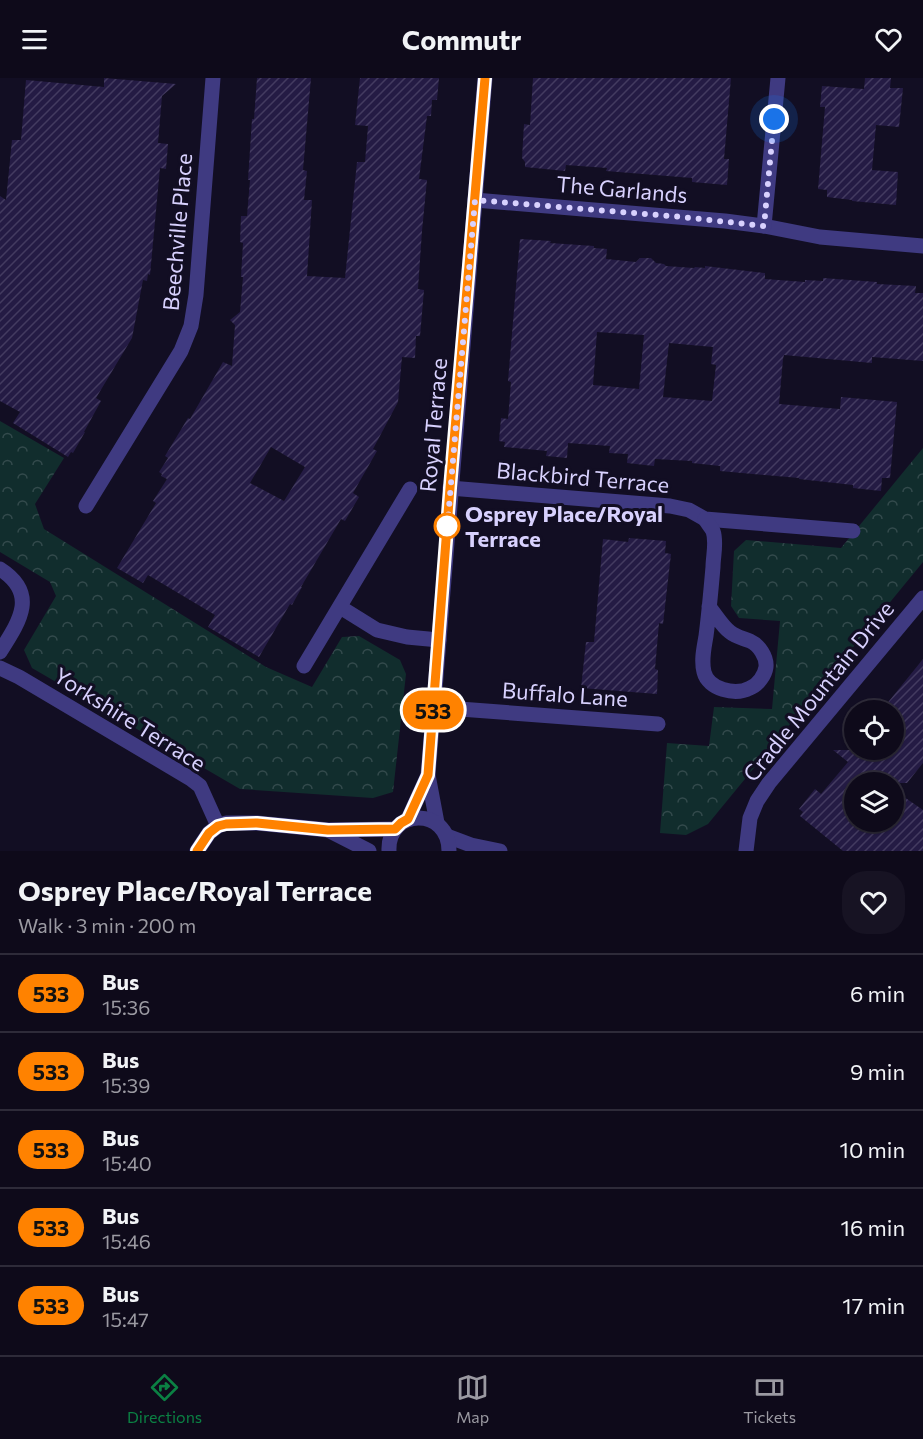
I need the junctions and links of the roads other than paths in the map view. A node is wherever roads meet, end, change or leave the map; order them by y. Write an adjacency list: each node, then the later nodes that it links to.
1 (213, 78): 9 (street, Beechville Place)
2 (485, 78): 4 (street, Royal Terrace)
3 (778, 78): 5 (street)
4 (475, 200): 5 (street, The Garlands); 7 (street, Royal Terrace)
5 (764, 226): 6 (street, The Garlands)
6 (923, 246)
7 (450, 488): 10 (street, Blackbird Terrace); 16 (street, Royal Terrace)
8 (410, 489): 14 (street)
9 (86, 506)
10 (705, 519): 11 (street, Blackbird Terrace); 15 (street)
11 (852, 531)
12 (0, 569): 17 (street)
13 (923, 598): 33 (street, Cradle Mountain Drive)
14 (340, 607): 16 (street); 18 (street)
15 (710, 607): 15 (street)
16 (438, 640): 20 (street, Royal Terrace)
17 (0, 652)
18 (304, 666)
19 (0, 668): 25 (street, Yorkshire Terrace)
20 (433, 706): 21 (street, Buffalo Lane); 22 (street, Royal Terrace)
21 (658, 724)
22 (428, 775): 23 (street, Royal Terrace); 24 (street, Royal Terrace)
23 (408, 819): 24 (street); 26 (street)
24 (437, 823): 28 (street)
25 (218, 826): 27 (street); 29 (street)
26 (395, 829): 27 (street); 31 (street)
27 (328, 830): 30 (street)
28 (448, 844): 32 (street)
29 (197, 851)
30 (369, 851)
31 (388, 851)
32 (500, 851)
33 (746, 851)

